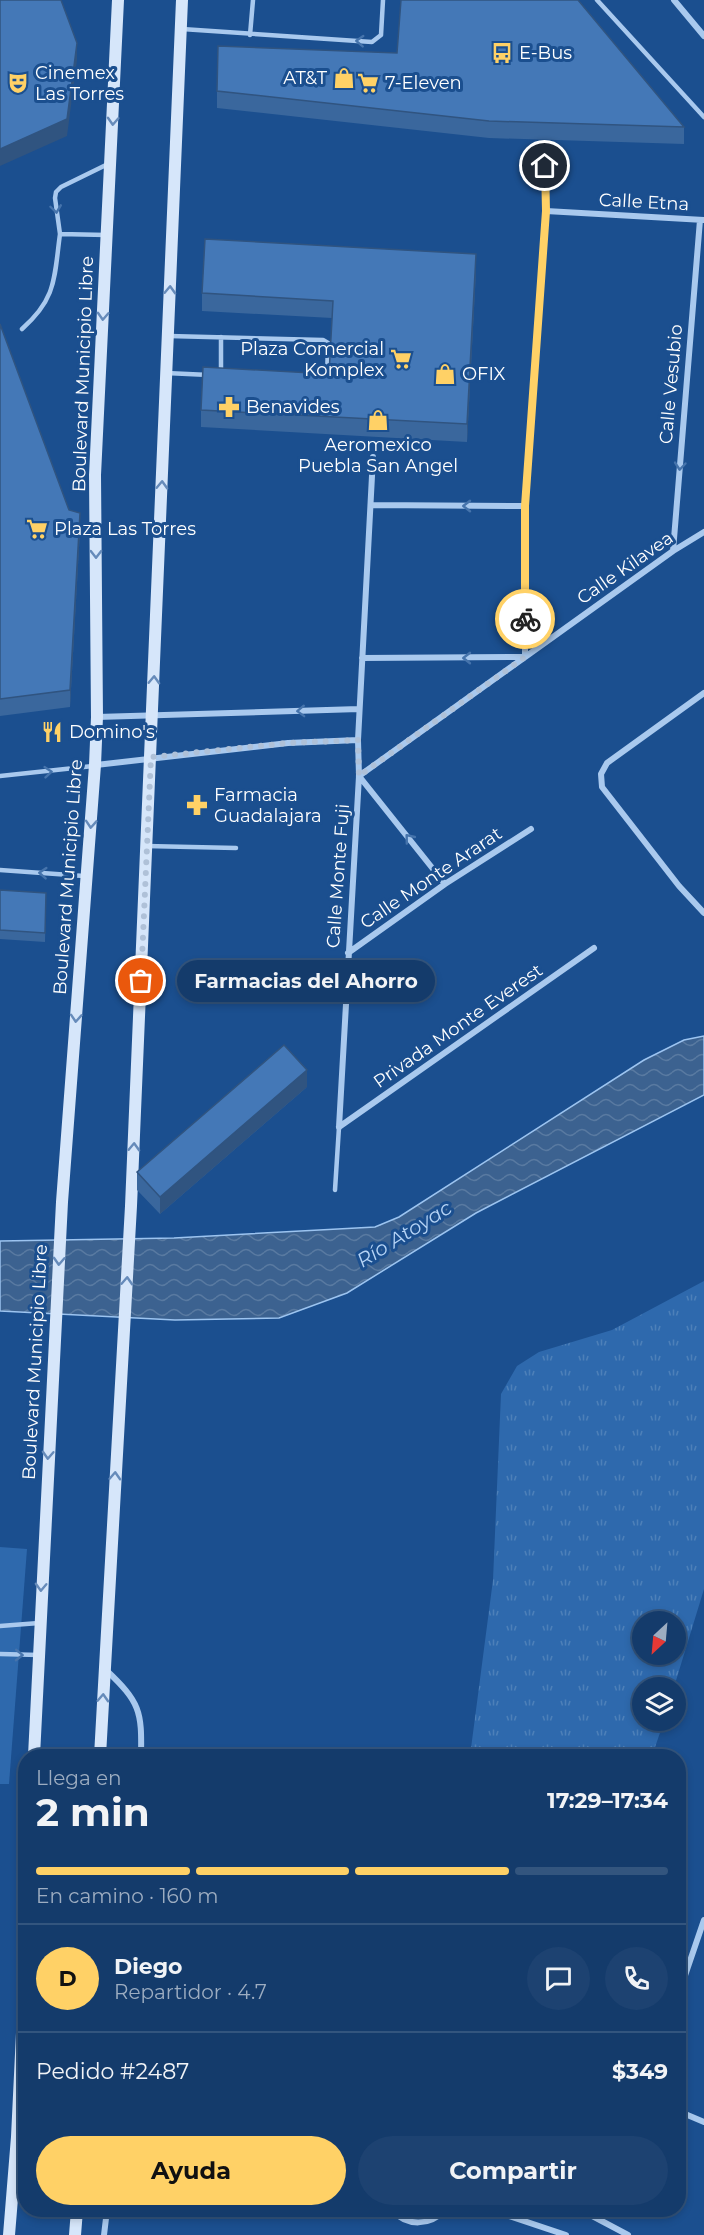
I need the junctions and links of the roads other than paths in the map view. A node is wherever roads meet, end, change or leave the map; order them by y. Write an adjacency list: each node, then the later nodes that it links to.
1 (118, 0): 11 (main road, Boulevard Municipio Libre, one-way to 11)
2 (182, 0): 7 (main road)
3 (253, 0): 8 (lane)
4 (383, 0): 8 (lane, one-way to 8)
5 (597, 0): 10 (lane)
6 (674, 0): 9 (street)
7 (181, 29): 8 (lane); 18 (main road, one-way to 7)
8 (250, 35)
9 (704, 36)
10 (704, 117)
11 (111, 163): 15 (lane, one-way to 15); 16 (main road, Boulevard Municipio Libre)
12 (545, 166): 13 (lane)
13 (546, 211): 14 (street, Calle Etna); 26 (street)
14 (702, 220): 28 (street, Calle Vesubio, one-way to 28)
15 (60, 234): 16 (lane); 17 (lane)
16 (107, 236): 34 (main road, Boulevard Municipio Libre, one-way to 34)
17 (22, 329)
18 (168, 336): 19 (lane); 20 (main road)
19 (221, 337): 21 (lane); 23 (lane)
20 (166, 373): 21 (lane); 33 (main road, one-way to 20)
21 (221, 376): 22 (lane)
22 (232, 376)
23 (325, 380)
24 (373, 457): 25 (street, Calle Monte Fuji)
25 (371, 505): 26 (street, one-way to 25); 30 (street, Calle Monte Fuji)
26 (525, 506): 29 (street)
27 (704, 532): 28 (street, Calle Kilavea)
28 (672, 551): 29 (street, Calle Kilavea)
29 (525, 657): 30 (street, one-way to 30); 39 (street, Calle Kilavea)
30 (362, 658): 32 (street, Calle Monte Fuji)
31 (704, 693): 46 (street)
32 (359, 709): 33 (street, one-way to 33); 35 (street, Calle Monte Fuji)
33 (152, 716): 34 (street); 36 (main road)
34 (97, 717): 37 (main road, Boulevard Municipio Libre)
35 (358, 740): 36 (street); 39 (street, Calle Monte Fuji)
36 (151, 757): 37 (street); 41 (main road)
37 (95, 765): 38 (lane, one-way to 37); 44 (main road, Boulevard Municipio Libre, one-way to 44)
38 (0, 776)
39 (359, 776): 45 (street, one-way to 39); 48 (street, Calle Monte Fuji)
40 (531, 829): 45 (street, Calle Monte Ararat)
41 (147, 846): 42 (lane); 55 (main road, one-way to 41)
42 (236, 848)
43 (0, 870): 44 (lane, one-way to 43)
44 (87, 876): 51 (main road, Boulevard Municipio Libre, one-way to 51)
45 (445, 884): 48 (street, Calle Monte Ararat)
46 (704, 913)
47 (594, 948): 49 (street, Privada Monte Everest)
48 (348, 953): 49 (street, Calle Monte Fuji)
49 (339, 1127): 50 (lane, Calle Monte Fuji)
50 (335, 1190)
51 (39, 1623): 52 (lane); 54 (main road, Boulevard Municipio Libre)
52 (0, 1626)
53 (0, 1654): 54 (lane, one-way to 54)
54 (39, 1655): 56 (main road, Boulevard Municipio Libre)
55 (104, 1668): 57 (main road, one-way to 55); 58 (street)
56 (34, 1749)
57 (100, 1749)
58 (141, 1749)
59 (704, 1920): 60 (street)
60 (686, 1973)
61 (686, 2115): 63 (street)
62 (18, 2116): 70 (main road)
63 (704, 2122)
64 (76, 2217): 71 (main road)
65 (106, 2217): 72 (street)
66 (400, 2217): 67 (street)
67 (439, 2217)
68 (512, 2217): 73 (street)
69 (594, 2217): 74 (street)
70 (9, 2235)
71 (75, 2235)
72 (104, 2235)
73 (566, 2235)
74 (628, 2235)

